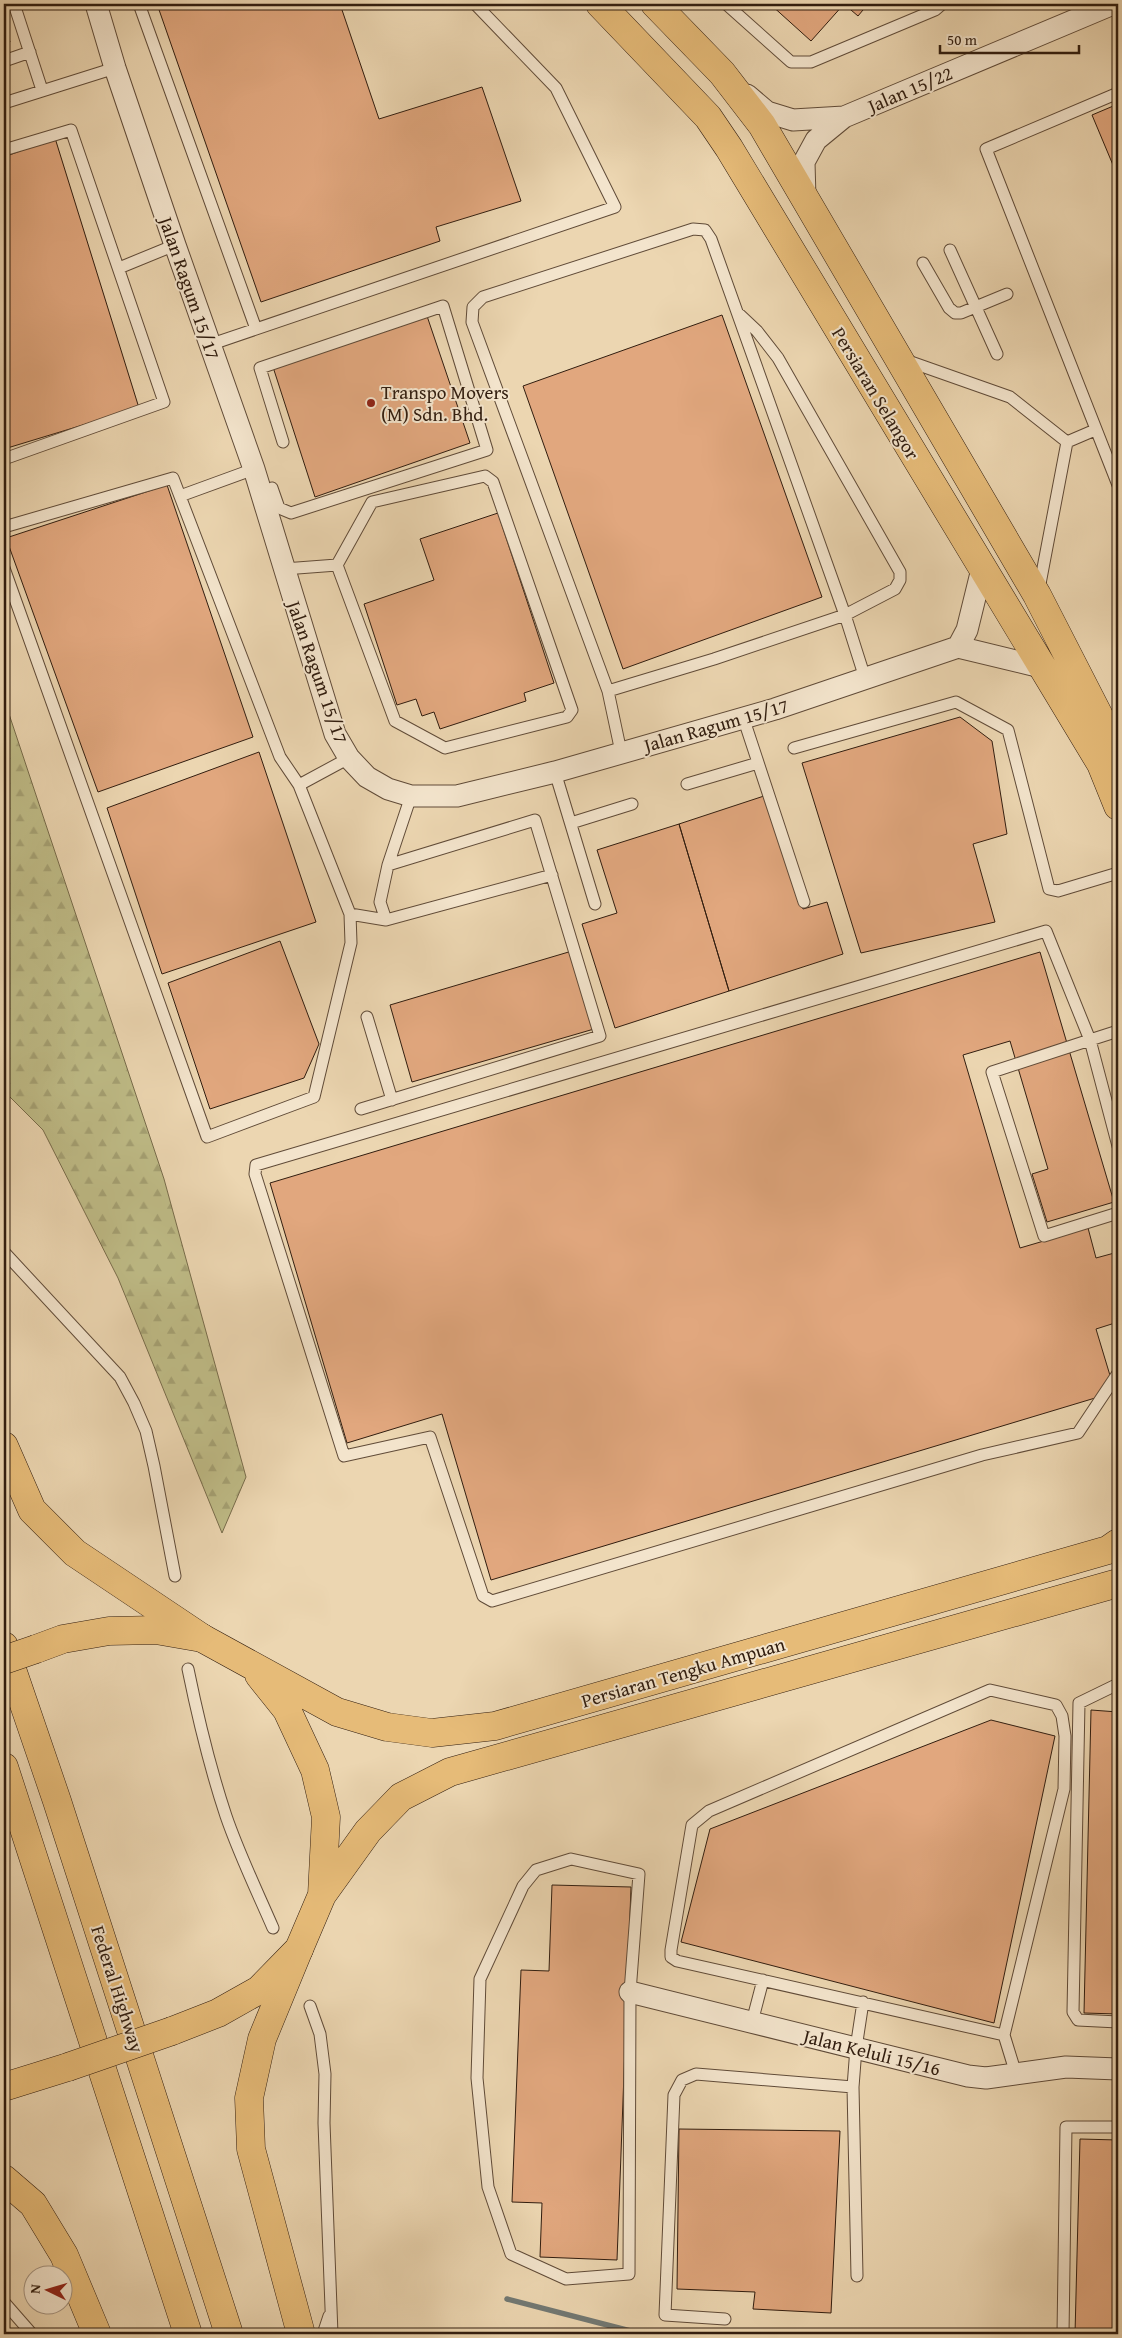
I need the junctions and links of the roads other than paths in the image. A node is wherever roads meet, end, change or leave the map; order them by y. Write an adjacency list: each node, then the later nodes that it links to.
1 (14, 4): 10 (lane)
2 (96, 4): 12 (street, Jalan Ragum 15/17)
3 (139, 4): 27 (lane)
4 (475, 4): 27 (lane)
5 (600, 4): 43 (main road, Persiaran Selangor)
6 (655, 4): 13 (main road, Persiaran Selangor)
7 (726, 4): 8 (lane)
8 (942, 4)
9 (1113, 4): 17 (street, Jalan 15/22)
10 (30, 52): 11 (lane); 14 (lane)
11 (4, 61)
12 (115, 68): 14 (lane); 20 (street, Jalan Ragum 15/17)
13 (722, 73): 17 (street, Jalan 15/22); 19 (main road, Persiaran Selangor)
14 (42, 90): 16 (lane)
15 (1118, 94): 31 (lane)
16 (4, 103)
17 (844, 117): 19 (street, Jalan 15/22)
18 (4, 150): 23 (lane)
19 (805, 199): 30 (main road, Persiaran Selangor)
20 (175, 245): 23 (lane); 28 (street, Jalan Ragum 15/17)
21 (950, 250): 25 (lane)
22 (923, 263): 25 (lane)
23 (119, 268): 34 (lane)
24 (1007, 294): 25 (lane)
25 (976, 308): 29 (lane)
26 (738, 314): 45 (lane); 45 (lane); 49 (lane)
27 (256, 330): 28 (lane)
28 (209, 345): 35 (street, Jalan Ragum 15/17)
29 (997, 354)
30 (898, 358): 33 (lane); 44 (main road, Persiaran Selangor)
31 (1095, 430): 33 (lane); 36 (lane)
32 (283, 442): 38 (lane)
33 (1067, 442): 44 (lane)
34 (4, 459)
35 (254, 469): 37 (lane); 38 (street, Jalan Ragum 15/17)
36 (1118, 485)
37 (180, 496): 39 (lane); 58 (lane)
38 (262, 496): 42 (street, Jalan Ragum 15/17)
39 (4, 527)
40 (337, 566): 40 (lane); 42 (lane)
41 (4, 568): 68 (lane)
42 (284, 569): 54 (street, Jalan Ragum 15/17)
43 (982, 569): 46 (street); 47 (main road, Persiaran Selangor)
44 (1037, 595): 53 (main road, Persiaran Selangor)
45 (845, 615): 48 (lane); 49 (lane)
46 (958, 647): 47 (street); 48 (street, Jalan Ragum 15/17)
47 (1041, 666): 61 (main road, Persiaran Selangor)
48 (865, 678): 50 (street, Jalan Ragum 15/17)
49 (608, 692): 52 (lane)
50 (743, 717): 52 (street, Jalan Ragum 15/17); 55 (lane)
51 (794, 748): 64 (lane)
52 (621, 752): 56 (street, Jalan Ragum 15/17)
53 (1118, 753)
54 (349, 758): 58 (lane); 59 (street, Jalan Ragum 15/17)
55 (758, 763): 57 (lane); 66 (lane)
56 (555, 772): 59 (street, Jalan Ragum 15/17); 62 (lane)
57 (687, 784)
58 (299, 785): 68 (lane)
59 (411, 796): 63 (lane)
60 (632, 804): 62 (lane)
61 (1118, 806)
62 (571, 823): 67 (lane)
63 (388, 865): 65 (lane); 69 (lane)
64 (1118, 873)
65 (552, 875): 69 (lane); 73 (lane)
66 (804, 902)
67 (595, 904)
68 (350, 914): 69 (lane)
69 (386, 920)
70 (367, 1017): 73 (lane)
71 (1118, 1031): 72 (lane)
72 (1090, 1040): 75 (lane); 76 (lane); 78 (lane)
73 (392, 1100): 74 (lane)
74 (361, 1109)
75 (1118, 1146)
76 (1118, 1213)
77 (4, 1252): 81 (lane)
78 (1118, 1373)
79 (4, 1446): 83 (main road)
80 (1118, 1543): 86 (main road, Persiaran Tengku Ampuan)
81 (175, 1576)
82 (1118, 1583): 90 (main road, Persiaran Tengku Ampuan)
83 (202, 1638): 85 (main road, bridge); 86 (main road, Persiaran Tengku Ampuan)
84 (4, 1646): 114 (main road, Federal Highway)
85 (4, 1660)
86 (250, 1664): 90 (main road)
87 (188, 1669): 91 (lane)
88 (1118, 1684): 98 (lane)
89 (4, 1767): 113 (main road, Federal Highway)
90 (322, 1895): 92 (main road)
91 (273, 1928)
92 (299, 1949): 103 (main road, bridge); 115 (main road)
93 (764, 1980): 95 (lane); 97 (lane); 99 (lane)
94 (630, 1992): 94 (lane); 97 (street, Jalan Keluli 15/16)
95 (863, 2002): 99 (lane); 100 (lane)
96 (310, 2006): 109 (lane)
97 (752, 2022): 100 (street, Jalan Keluli 15/16)
98 (1118, 2022)
99 (1004, 2036): 102 (lane)
100 (856, 2048): 102 (street, Jalan Keluli 15/16); 104 (lane)
101 (1118, 2069): 102 (street, Jalan Keluli 15/16)
102 (1016, 2074)
103 (4, 2087)
104 (853, 2087): 107 (lane); 110 (lane)
105 (1118, 2127): 118 (lane)
106 (4, 2179): 112 (main road)
107 (857, 2276)
108 (4, 2302): 111 (lane)
109 (330, 2312): 116 (lane); 117 (lane)
110 (724, 2319)
111 (32, 2334)
112 (97, 2334)
113 (188, 2334)
114 (229, 2334)
115 (302, 2334)
116 (322, 2334)
117 (332, 2334)
118 (1063, 2334)

